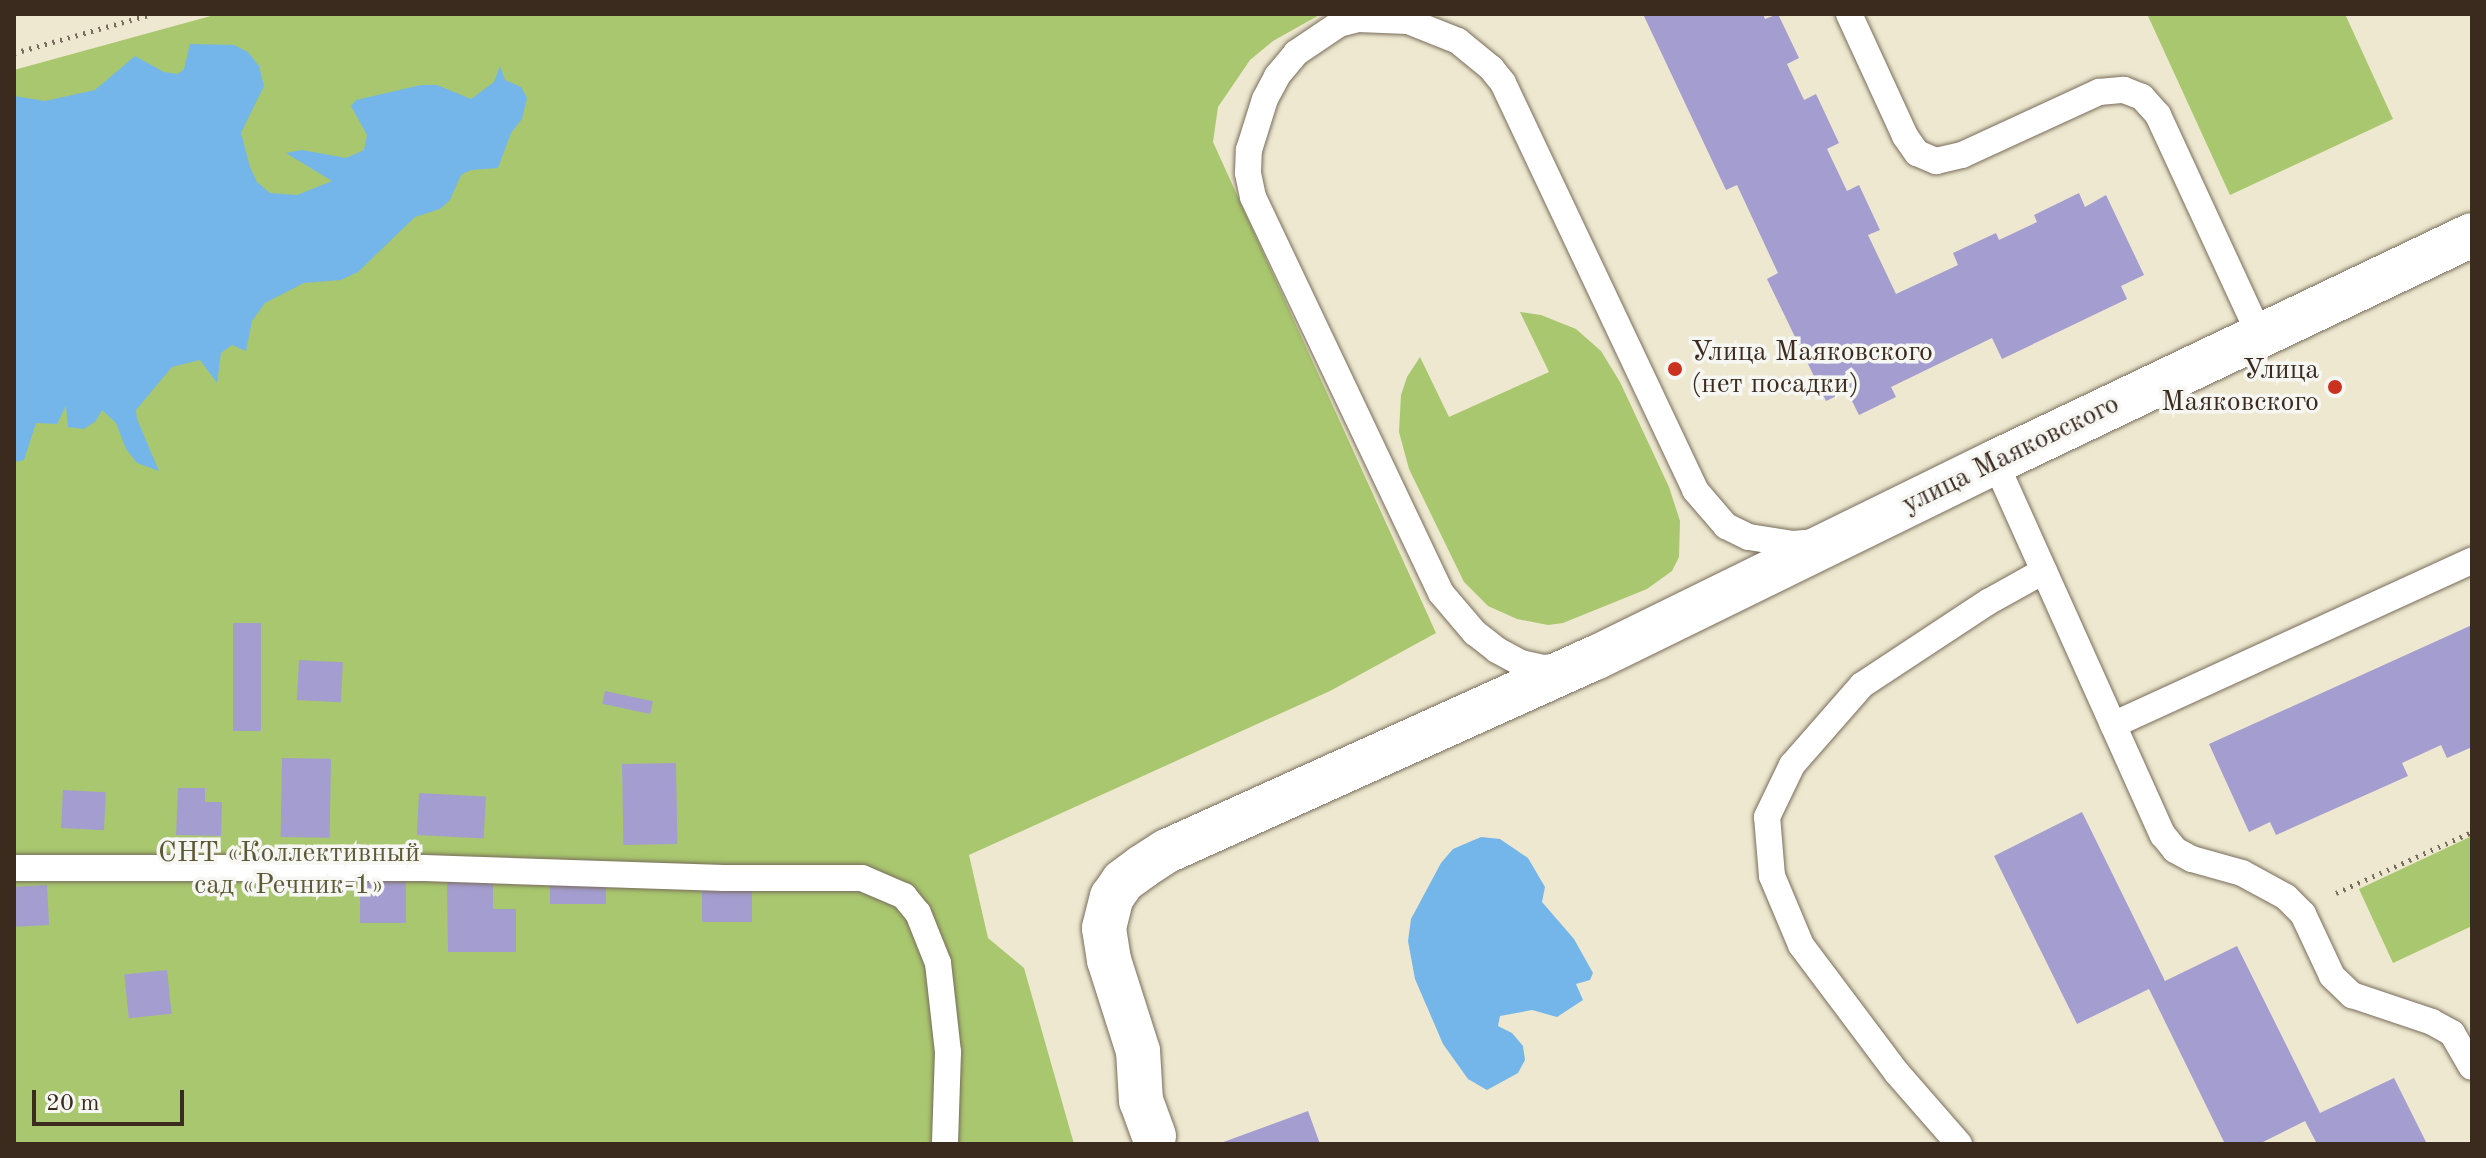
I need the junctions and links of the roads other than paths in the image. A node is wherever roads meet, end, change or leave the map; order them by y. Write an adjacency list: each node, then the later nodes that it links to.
1 (1849, 14): 3 (lane)
2 (2472, 235): 3 (street, улица Маяковского)
3 (2260, 336): 4 (street, улица Маяковского)
4 (1995, 462): 5 (street, улица Маяковского); 7 (lane)
5 (1857, 532): 8 (street, улица Маяковского); 8 (lane)
6 (2472, 561): 9 (lane)
7 (2044, 571): 9 (lane); 14 (lane)
8 (1595, 658): 12 (street, улица Маяковского)
9 (2113, 725): 11 (lane)
10 (14, 868): 13 (lane)
11 (2472, 1067)
12 (1154, 1136)
13 (945, 1144)
14 (1959, 1144)

